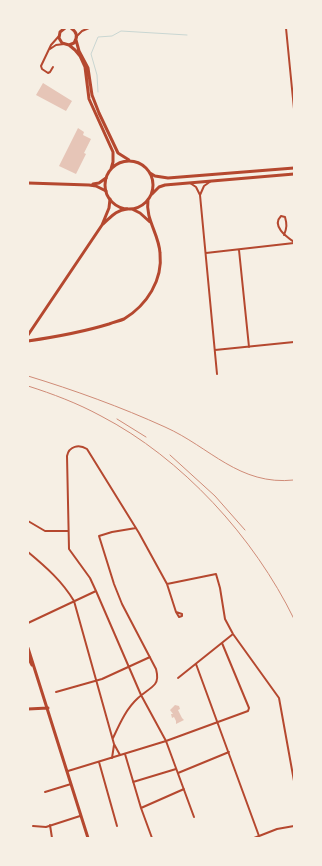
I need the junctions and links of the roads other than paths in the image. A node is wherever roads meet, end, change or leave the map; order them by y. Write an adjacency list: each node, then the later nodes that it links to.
1 (65, 28): 5 (main road)
2 (72, 28): 6 (main road)
3 (89, 28): 6 (street)
4 (286, 28): 11 (street)
5 (60, 32): 7 (main road); 9 (street)
6 (76, 38): 8 (main road); 12 (main road)
7 (64, 44): 8 (main road); 9 (street)
8 (69, 45): 14 (main road)
9 (49, 50): 10 (street)
10 (53, 67)
11 (294, 110)
12 (130, 161): 14 (main road); 15 (main road)
13 (294, 168): 15 (main road)
14 (111, 169): 17 (main road)
15 (150, 173): 24 (main road)
16 (294, 174): 18 (main road)
17 (106, 178): 21 (main road); 22 (main road)
18 (212, 181): 20 (main road); 23 (street)
19 (28, 183): 21 (main road)
20 (189, 183): 23 (street); 24 (main road)
21 (90, 185): 22 (main road)
22 (106, 191): 25 (main road)
23 (200, 195): 34 (street)
24 (151, 196): 26 (main road)
25 (110, 199): 27 (main road); 30 (main road)
26 (148, 200): 28 (main road); 29 (main road)
27 (127, 209): 28 (main road); 30 (main road)
28 (132, 209): 29 (main road)
29 (150, 222): 36 (main road)
30 (102, 225): 35 (main road)
31 (284, 235): 31 (street); 32 (street)
32 (294, 243): 33 (street)
33 (239, 250): 34 (street); 38 (street)
34 (206, 253): 39 (street)
35 (28, 335)
36 (28, 341)
37 (294, 342): 38 (street)
38 (248, 347): 39 (street)
39 (215, 350): 40 (street)
40 (217, 374)
41 (28, 521): 43 (street)
42 (136, 528): 43 (street); 45 (street); 54 (street)
43 (68, 531): 46 (street)
44 (28, 552): 47 (street)
45 (167, 584): 48 (street); 50 (street)
46 (96, 591): 47 (street); 56 (street)
47 (74, 602): 49 (street); 59 (street)
48 (176, 612)
49 (28, 623)
50 (233, 634): 51 (street); 76 (street)
51 (222, 643): 55 (street); 64 (street)
52 (28, 648): 57 (main road)
53 (28, 657): 57 (main road)
54 (150, 657): 56 (street); 61 (street)
55 (196, 664): 58 (street); 64 (street)
56 (128, 667): 59 (street); 61 (street)
57 (35, 670): 62 (main road)
58 (178, 678)
59 (97, 680): 60 (street); 65 (street)
60 (56, 692)
61 (140, 695): 65 (street); 66 (street)
62 (48, 708): 63 (main road); 74 (main road)
63 (28, 709)
64 (218, 722): 66 (street); 68 (street)
65 (114, 738): 67 (street)
66 (166, 741): 69 (street); 73 (street)
67 (114, 744): 70 (street); 71 (street)
68 (229, 752): 75 (street); 88 (street)
69 (125, 754): 70 (street); 77 (street)
70 (120, 755): 71 (street)
71 (112, 758): 72 (street)
72 (99, 762): 74 (street); 86 (street)
73 (176, 769): 75 (street); 77 (street)
74 (68, 772): 78 (main road)
75 (178, 773): 79 (street)
76 (294, 781)
77 (133, 782): 81 (street)
78 (71, 784): 80 (street); 82 (main road)
79 (184, 789): 81 (street); 83 (street)
80 (45, 792)
81 (141, 808): 91 (street)
82 (81, 816): 84 (street); 90 (main road)
83 (194, 817)
84 (50, 825): 85 (street); 89 (street)
85 (33, 826)
86 (117, 826)
87 (294, 826): 88 (street)
88 (260, 836): 92 (street)
89 (52, 838)
90 (88, 838)
91 (152, 838)
92 (254, 838)

